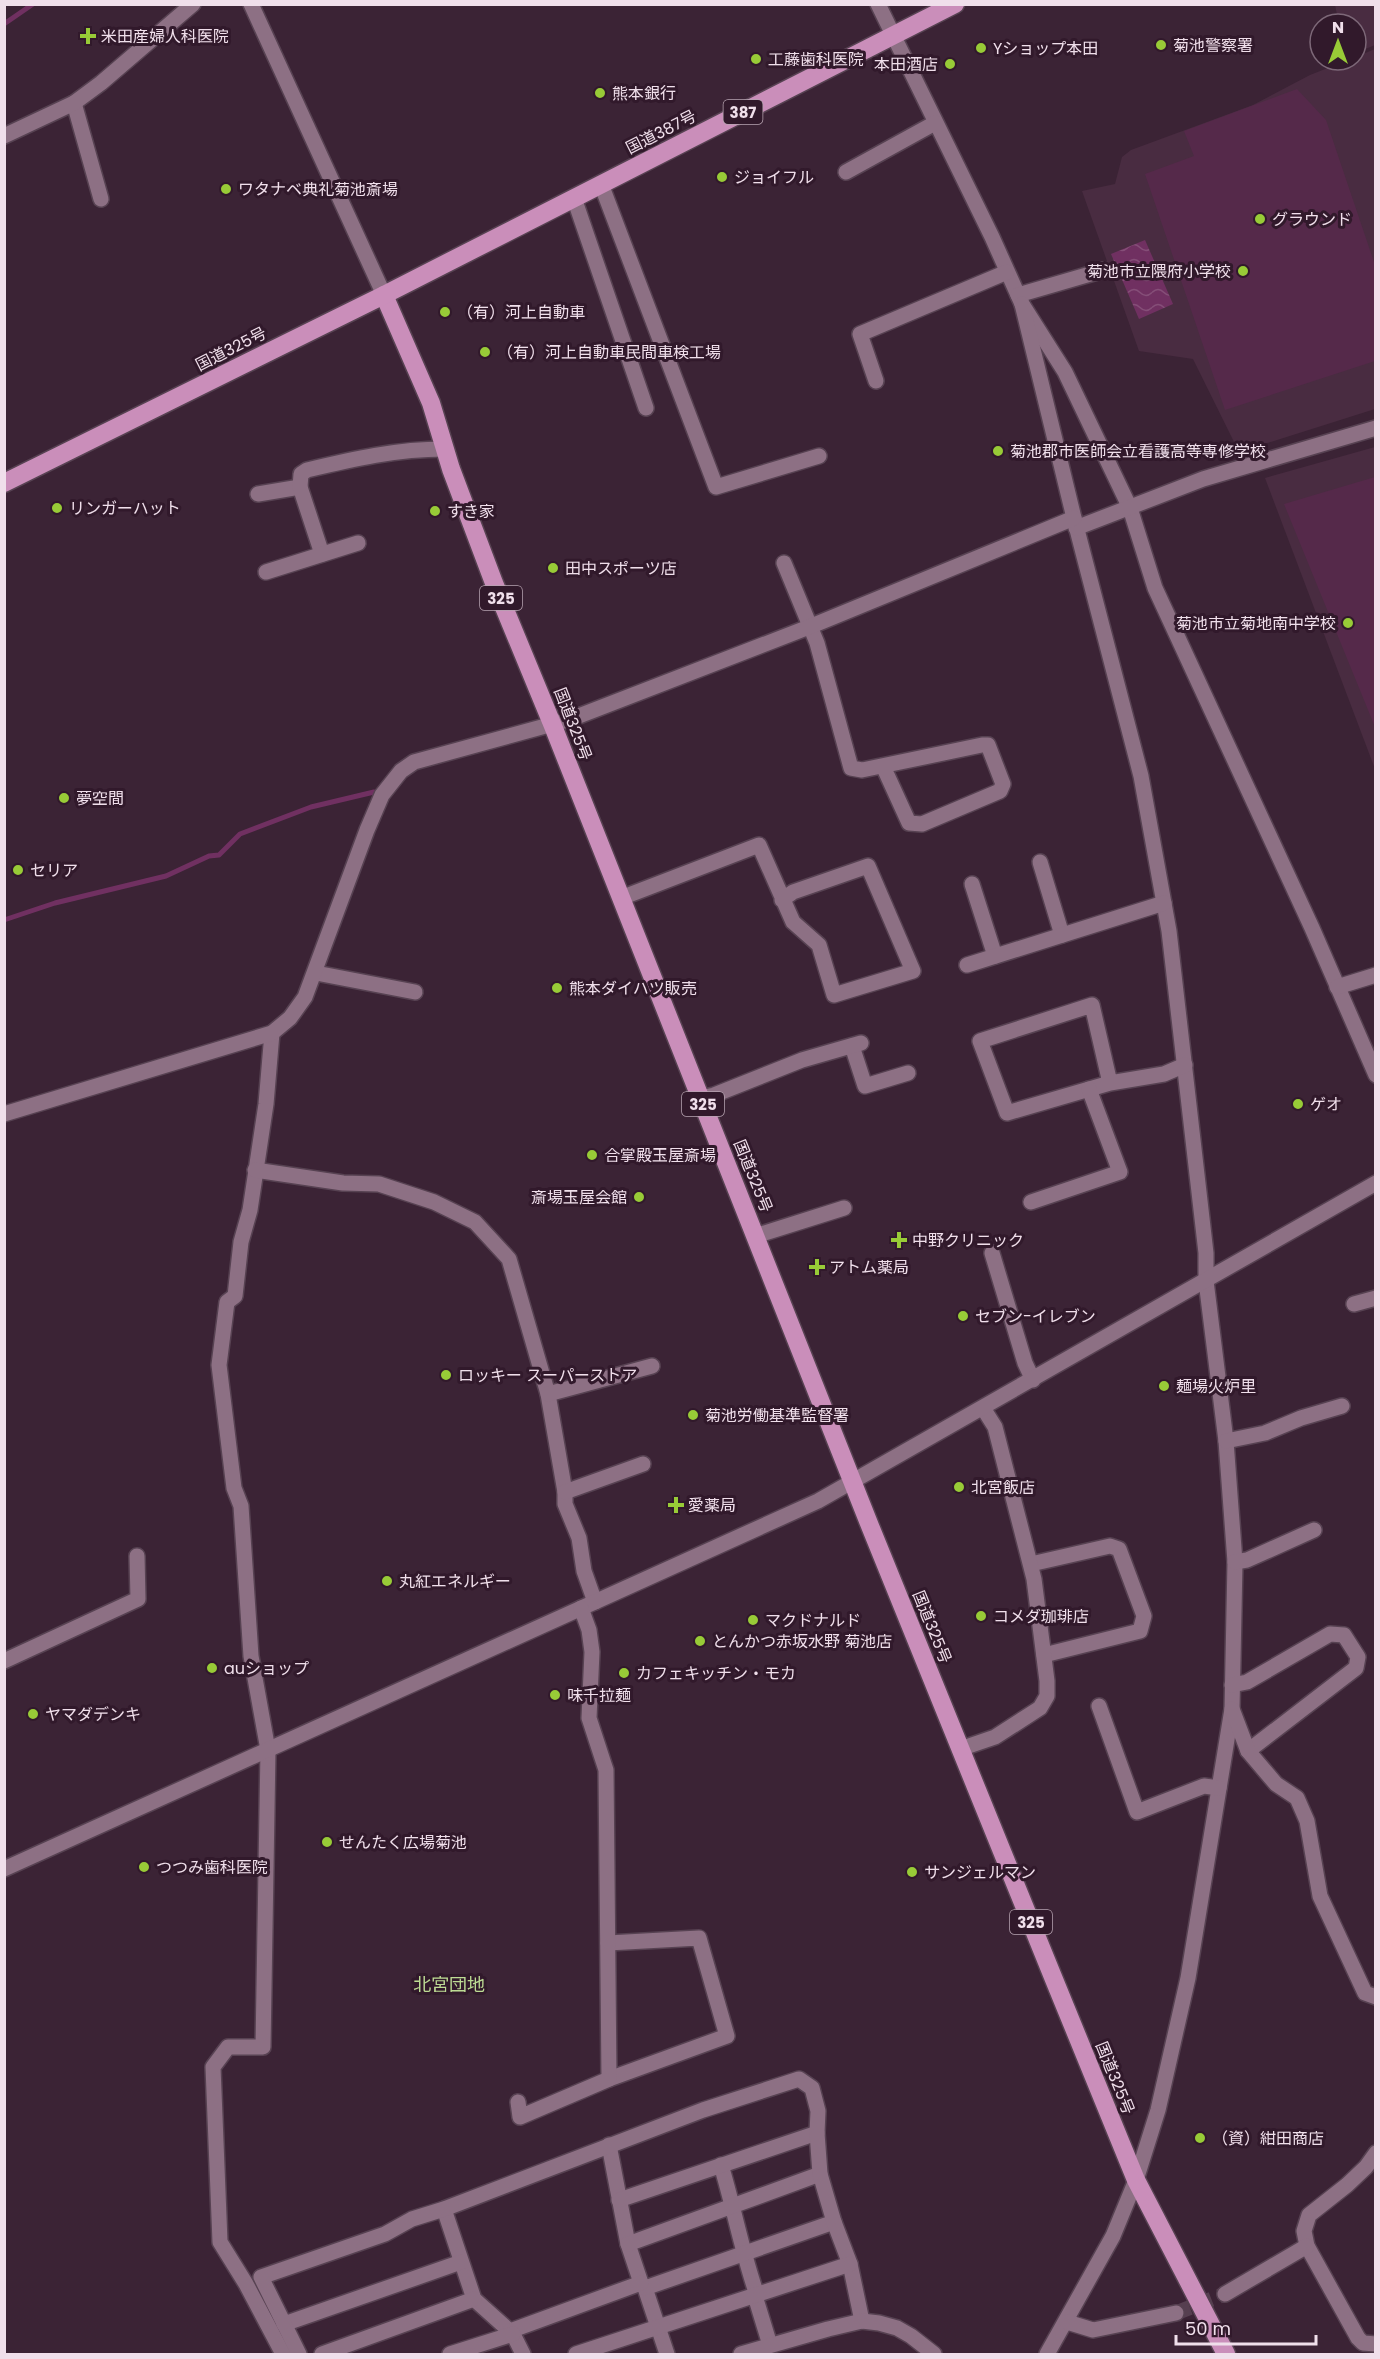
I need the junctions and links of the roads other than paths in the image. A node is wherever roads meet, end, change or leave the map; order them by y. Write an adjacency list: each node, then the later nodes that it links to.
1 (193, 4): 6 (street)
2 (251, 4): 15 (street)
3 (878, 4): 5 (street)
4 (955, 4): 5 (highway, 国道387号 / 387)
5 (892, 36): 7 (street); 10 (highway, 国道387号 / 387)
6 (74, 103): 8 (street); 12 (street)
7 (935, 123): 9 (street); 14 (street)
8 (4, 136)
9 (846, 172)
10 (601, 184): 11 (highway, 国道387号 / 387); 21 (street)
11 (574, 198): 15 (highway, 国道387号 / 387); 18 (street)
12 (101, 199)
13 (1104, 270): 16 (street)
14 (1007, 272): 16 (street); 17 (street)
15 (384, 295): 20 (highway, 国道325号 / 325); 22 (highway, 国道325号)
16 (1020, 300): 25 (street); 26 (street)
17 (876, 381)
18 (646, 408)
19 (1376, 428): 25 (street)
20 (444, 449): 23 (street); 32 (highway, 国道325号 / 325)
21 (819, 456)
22 (4, 483)
23 (300, 488): 24 (street); 28 (street)
24 (258, 494)
25 (1130, 508): 26 (street); 44 (street)
26 (1075, 523): 31 (street); 38 (street)
27 (358, 543): 28 (street)
28 (322, 554): 30 (street)
29 (784, 563): 31 (street)
30 (266, 572)
31 (809, 627): 32 (street); 33 (street)
32 (553, 726): 36 (highway, 国道325号 / 325); 42 (street)
33 (883, 766): 33 (street)
34 (1040, 862): 39 (street)
35 (972, 884): 40 (street)
36 (621, 898): 37 (street); 52 (highway, 国道325号 / 325)
37 (782, 900): 37 (street)
38 (1164, 903): 39 (street); 47 (street)
39 (1062, 935): 40 (street)
40 (995, 956): 41 (street)
41 (967, 965)
42 (316, 973): 45 (street); 46 (street)
43 (1376, 975): 44 (street)
44 (1337, 987): 49 (street)
45 (415, 992)
46 (272, 1033): 53 (street); 54 (street)
47 (1185, 1065): 50 (street); 60 (street)
48 (908, 1073): 52 (street)
49 (1376, 1076)
50 (1110, 1083): 51 (street); 51 (street)
51 (1089, 1089): 56 (street)
52 (701, 1098): 58 (highway, 国道325号 / 325)
53 (4, 1114)
54 (255, 1170): 65 (street); 83 (street)
55 (1376, 1183): 60 (street)
56 (1031, 1202)
57 (844, 1208): 58 (street)
58 (755, 1236): 70 (highway, 国道325号 / 325)
59 (992, 1253): 64 (street)
60 (1206, 1281): 64 (street); 68 (street)
61 (1376, 1298): 62 (street)
62 (1354, 1304)
63 (652, 1366): 65 (street)
64 (1033, 1380): 67 (street)
65 (548, 1394): 71 (street)
66 (1342, 1406): 68 (street)
67 (983, 1408): 70 (street); 75 (street)
68 (1226, 1441): 74 (street)
69 (643, 1464): 71 (street)
70 (854, 1482): 76 (street); 82 (highway, 国道325号 / 325)
71 (565, 1492): 76 (street)
72 (1314, 1530): 74 (street)
73 (136, 1556): 78 (street)
74 (1235, 1562): 79 (street)
75 (1031, 1564): 77 (street); 77 (street)
76 (588, 1605): 83 (street); 87 (street)
77 (1044, 1655): 82 (street)
78 (4, 1660)
79 (1232, 1685): 81 (street); 84 (street)
80 (1099, 1706): 85 (street)
81 (1232, 1709): 84 (street); 85 (street)
82 (960, 1749): 96 (highway, 国道325号 / 325)
83 (268, 1750): 86 (street); 118 (street)
84 (1248, 1750): 88 (street)
85 (1219, 1788): 96 (street)
86 (4, 1869)
87 (608, 1943): 89 (street); 89 (street)
88 (1376, 1997)
89 (609, 2079): 90 (street)
90 (526, 2132)
91 (817, 2133): 92 (street); 94 (street); 95 (street)
92 (609, 2145): 97 (street); 99 (street)
93 (1376, 2153): 102 (street)
94 (721, 2165): 97 (street); 98 (street)
95 (820, 2174): 98 (street); 100 (street)
96 (1136, 2180): 112 (street); 128 (highway, 国道325号 / 325)
97 (619, 2200): 101 (street)
98 (733, 2205): 101 (street); 103 (street)
99 (444, 2210): 104 (street); 113 (street)
100 (834, 2222): 103 (street); 105 (street)
101 (628, 2244): 106 (street)
102 (1307, 2247): 107 (street); 116 (street)
103 (743, 2255): 106 (street); 108 (street)
104 (461, 2262): 109 (street); 113 (street)
105 (850, 2264): 108 (street); 111 (street)
106 (643, 2285): 114 (street); 115 (street)
107 (1225, 2294)
108 (756, 2295): 114 (street); 117 (street)
109 (474, 2299): 115 (street); 120 (street)
110 (1176, 2313): 112 (street)
111 (862, 2321): 117 (street); 126 (street)
112 (1067, 2322): 127 (street)
113 (284, 2324): 119 (street)
114 (658, 2327): 123 (street); 124 (street)
115 (512, 2332): 121 (street); 122 (street)
116 (1375, 2344)
117 (770, 2345): 125 (street)
118 (283, 2355)
119 (300, 2355)
120 (322, 2355)
121 (450, 2355)
122 (523, 2355)
123 (576, 2355)
124 (667, 2355)
125 (741, 2355)
126 (934, 2355)
127 (1047, 2355)
128 (1226, 2355)

